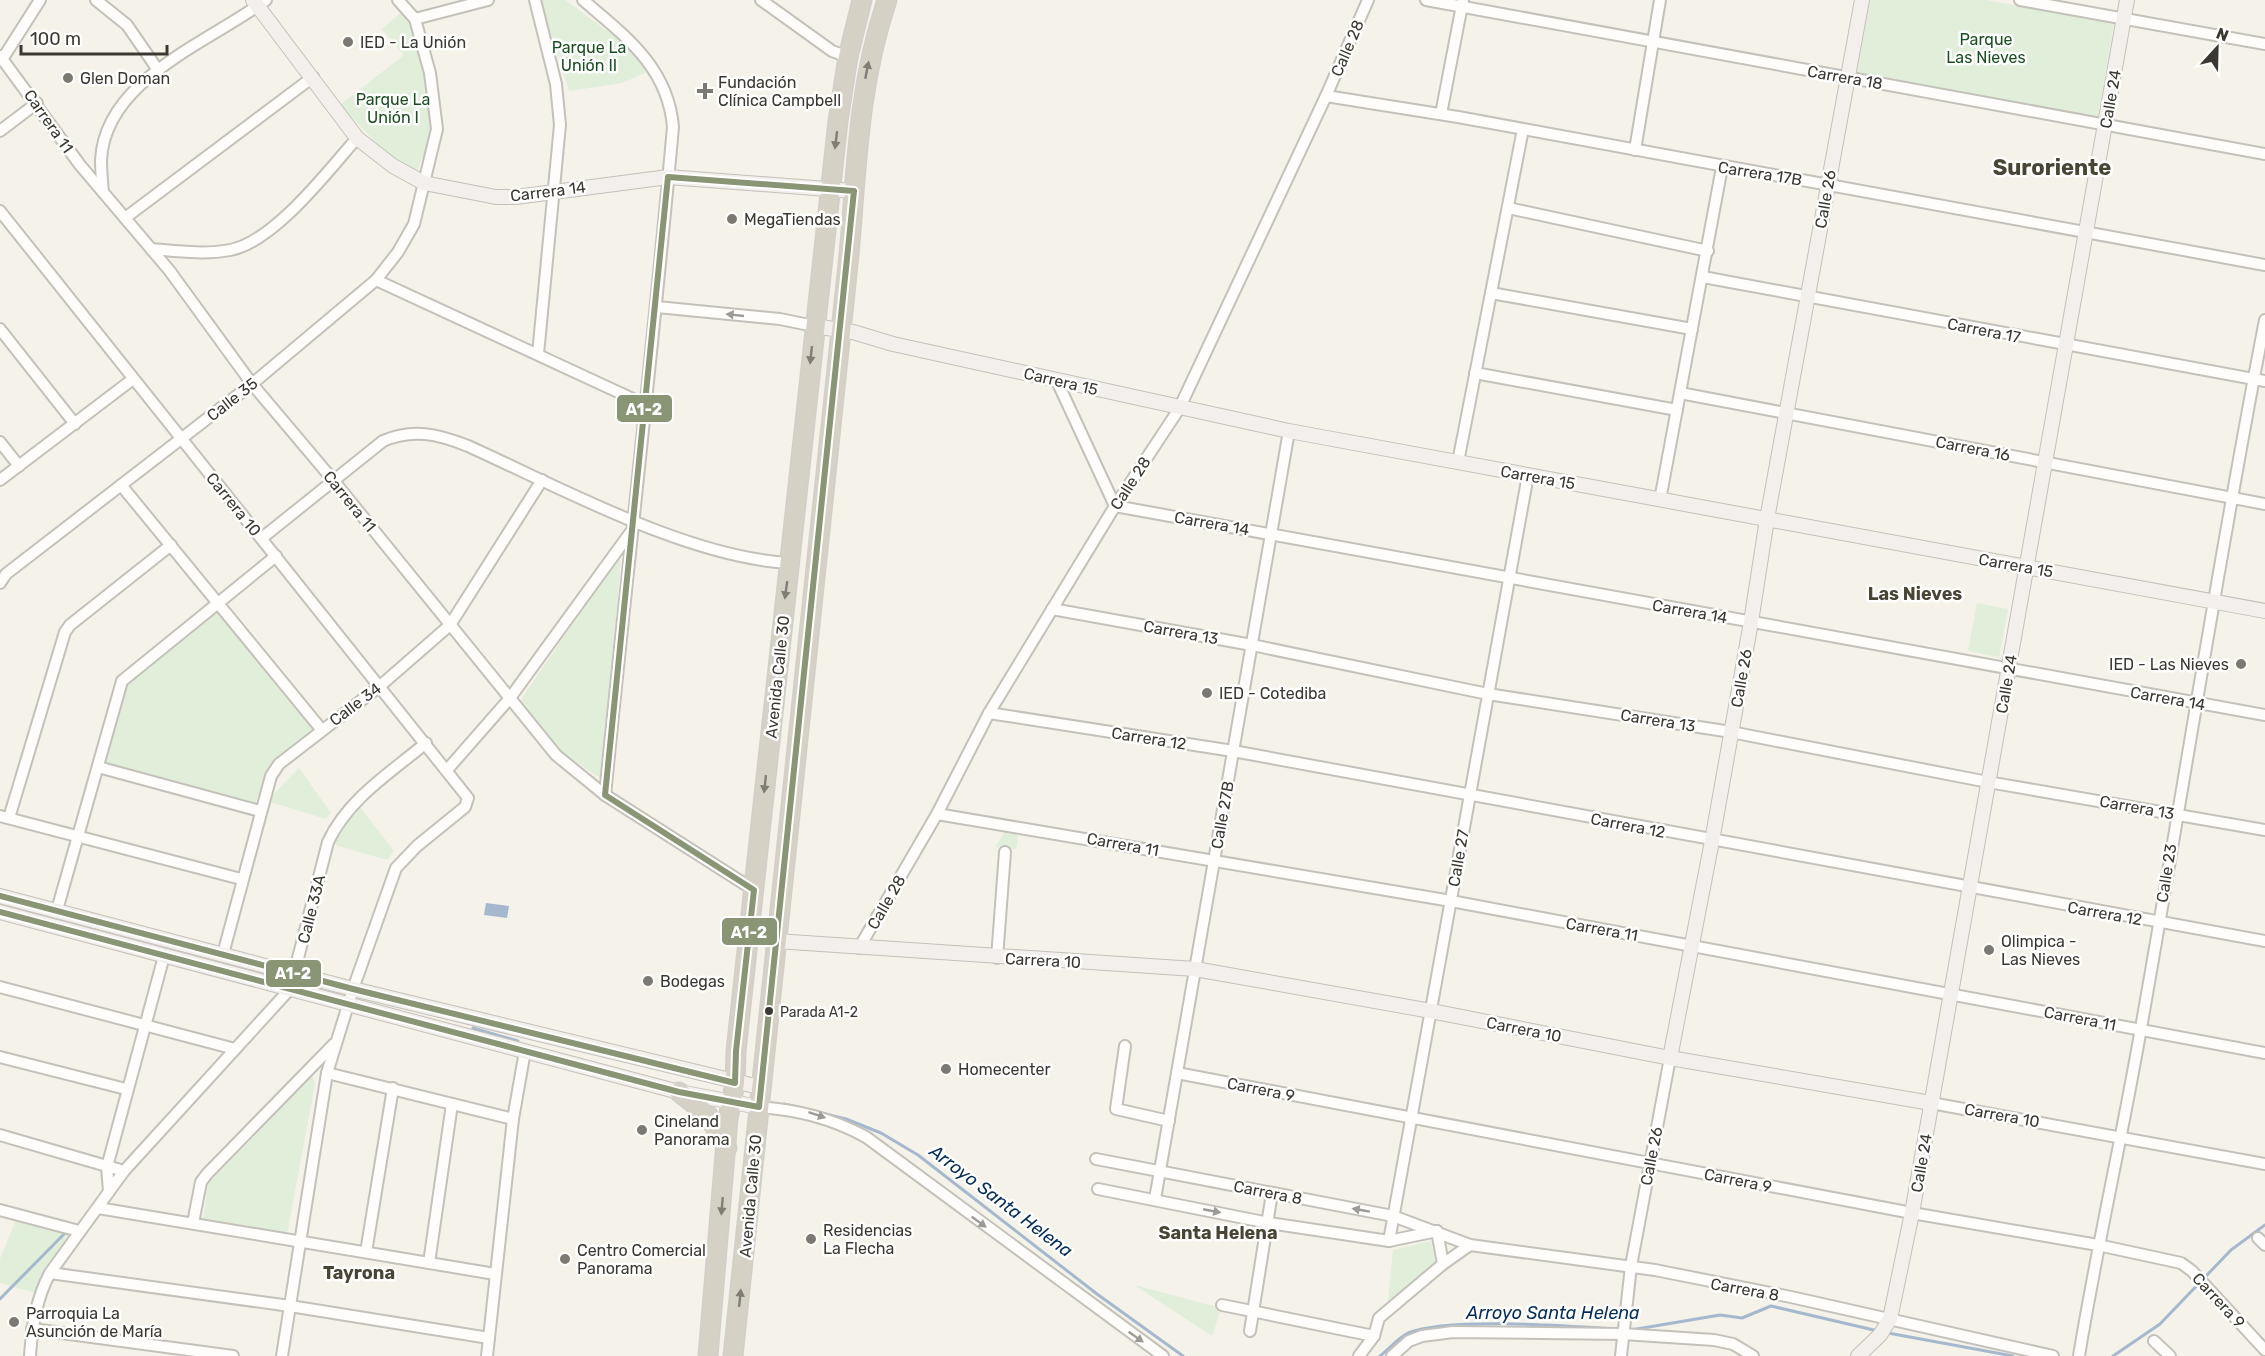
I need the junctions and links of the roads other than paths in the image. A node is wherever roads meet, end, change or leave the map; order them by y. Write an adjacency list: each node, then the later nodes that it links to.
1 (40, 0): 22 (street)
2 (96, 0): 24 (street)
3 (399, 0): 19 (street)
4 (488, 0): 19 (street)
5 (535, 0): 44 (street)
6 (583, 0): 39 (street)
7 (761, 0): 23 (street)
8 (862, 0): 23 (highway, Avenida Calle 30)
9 (886, 0): 43 (highway, Avenida Calle 30, one-way to 9)
10 (1368, 0): 27 (street, Calle 28)
11 (1426, 0): 17 (street, Carrera 18)
12 (1660, 0): 20 (street)
13 (1862, 0): 26 (street, Calle 26)
14 (2020, 0): 18 (street)
15 (2127, 0): 18 (street, Calle 24)
16 (259, 2): 24 (street); 25 (street, Carrera 14)
17 (1462, 3): 20 (street, Carrera 18); 29 (street)
18 (2124, 18): 21 (street); 30 (street, Calle 24)
19 (415, 20): 40 (street, Calle 35)
20 (1652, 41): 26 (street, Carrera 18); 34 (street)
21 (2265, 44)
22 (1, 57): 28 (street, Carrera 11)
23 (848, 57): 42 (highway, Avenida Calle 30, one-way to 42)
24 (158, 70): 36 (street)
25 (313, 77): 33 (street, Carrera 14); 48 (street)
26 (1848, 78): 30 (street, Carrera 18); 41 (street, Calle 26)
27 (1326, 96): 29 (street, Carrera 17B); 76 (street, Calle 28)
28 (37, 103): 32 (street); 37 (street, Carrera 11)
29 (1441, 114): 31 (street, Carrera 17B)
30 (2106, 124): 35 (street, Carrera 18); 50 (street, Calle 24)
31 (1523, 129): 34 (street, Carrera 17B); 46 (street)
32 (0, 131)
33 (357, 138): 40 (street, Carrera 14); 53 (street)
34 (1635, 150): 38 (street, Carrera 17B)
35 (2265, 154)
36 (101, 159): 37 (street); 45 (street)
37 (80, 165): 45 (street, Carrera 11)
38 (1722, 167): 41 (street, Carrera 17B); 52 (street)
39 (668, 177): 42 (street, Carrera 14); 44 (street, Carrera 14); 60 (street)
40 (424, 183): 44 (street, Carrera 14); 57 (street, Calle 35)
41 (1828, 184): 50 (street, Carrera 17B); 59 (street, Calle 26)
42 (830, 188): 43 (street, Carrera 14); 62 (highway, Avenida Calle 30)
43 (854, 190): 65 (highway, Avenida Calle 30)
44 (555, 191): 67 (street)
45 (103, 192): 48 (street, Carrera 11)
46 (1508, 208): 52 (street); 58 (street)
47 (0, 211): 49 (street, Carrera 10)
48 (125, 218): 51 (street, Carrera 11)
49 (4, 224): 69 (street, Carrera 10)
50 (2085, 233): 54 (street, Carrera 17B); 66 (street, Calle 24)
51 (151, 249): 53 (street); 55 (street, Carrera 11)
52 (1708, 251): 56 (street)
53 (187, 252): 55 (street)
54 (2265, 265)
55 (169, 270): 73 (street, Carrera 11)
56 (1703, 277): 59 (street, Carrera 17); 64 (street)
57 (376, 280): 67 (street); 73 (street, Calle 35)
58 (1491, 293): 64 (street); 68 (street)
59 (1807, 296): 66 (street, Carrera 17); 78 (street, Calle 26)
60 (657, 307): 62 (street, one-way to 60); 75 (street)
61 (2265, 320): 71 (street, Calle 23)
62 (814, 326): 65 (street, Carrera 15); 102 (highway, Avenida Calle 30, one-way to 102)
63 (0, 329): 79 (street)
64 (1692, 329): 74 (street)
65 (840, 330): 70 (street, Carrera 15); 146 (highway, Avenida Calle 30)
66 (2066, 345): 71 (street, Carrera 17); 83 (street, Calle 24)
67 (538, 354): 75 (street)
68 (1475, 373): 77 (street); 84 (street)
69 (133, 379): 79 (street); 81 (street, Carrera 10)
70 (1056, 379): 76 (street, Carrera 15); 94 (street)
71 (2253, 379): 72 (street, Carrera 17); 91 (street, Calle 23)
72 (2265, 381)
73 (252, 384): 81 (street, Calle 35); 88 (street, Carrera 11)
74 (1680, 393): 77 (street); 78 (street, Carrera 16)
75 (646, 405): 96 (street)
76 (1179, 409): 80 (street, Carrera 15); 94 (street, Calle 28)
77 (1677, 410): 92 (street)
78 (1786, 413): 83 (street, Carrera 16); 95 (street, Calle 26)
79 (75, 424): 85 (street)
80 (1289, 431): 84 (street, Carrera 15); 98 (street, Calle 27B)
81 (181, 439): 90 (street, Calle 35); 99 (street, Carrera 10)
82 (0, 442): 85 (street)
83 (2046, 461): 91 (street, Carrera 16); 103 (street, Calle 24)
84 (1458, 462): 86 (street, Carrera 15)
85 (19, 466): 87 (street)
86 (1528, 475): 92 (street, Carrera 15); 104 (street, Calle 27)
87 (0, 480)
88 (333, 480): 89 (street); 99 (street); 111 (street, Carrera 11)
89 (542, 480): 96 (street); 111 (street, Calle 34)
90 (122, 485): 100 (street); 105 (street, Calle 35)
91 (2230, 498): 93 (street, Carrera 16); 106 (street, Calle 23)
92 (1660, 500): 95 (street, Carrera 15)
93 (2265, 504)
94 (1115, 506): 98 (street, Carrera 14); 108 (street, Calle 28)
95 (1767, 519): 103 (street, Carrera 15); 110 (street, Calle 26)
96 (632, 520): 97 (street); 102 (street)
97 (630, 533): 116 (street); 128 (street)
98 (1271, 534): 104 (street, Carrera 14); 112 (street, Calle 27B)
99 (262, 538): 101 (street, Carrera 10)
100 (171, 546): 107 (street); 132 (street)
101 (276, 556): 107 (street); 114 (street, Carrera 10)
102 (790, 563): 140 (highway, Avenida Calle 30, one-way to 140)
103 (2025, 567): 106 (street, Carrera 15); 113 (street, Calle 24)
104 (1510, 578): 110 (street, Carrera 14); 115 (street, Calle 27)
105 (0, 583)
106 (2212, 602): 109 (street, Carrera 15); 117 (street, Calle 23)
107 (218, 603): 120 (street); 124 (street)
108 (1052, 609): 112 (street, Carrera 13); 118 (street, Calle 28)
109 (2265, 611)
110 (1751, 622): 113 (street, Carrera 14); 121 (street, Calle 26)
111 (450, 625): 114 (street, Calle 34); 116 (street, Carrera 11)
112 (1252, 645): 115 (street, Carrera 13); 123 (street, Calle 27B)
113 (2008, 668): 117 (street, Carrera 14); 126 (street, Calle 24)
114 (380, 686): 120 (street, Calle 34); 122 (street, Carrera 10)
115 (1488, 694): 121 (street, Carrera 13); 127 (street, Calle 27)
116 (510, 698): 125 (street); 128 (street, Carrera 11)
117 (2197, 703): 119 (street, Carrera 14); 131 (street, Calle 23)
118 (989, 713): 123 (street, Carrera 12); 130 (street, Calle 28)
119 (2265, 715)
120 (321, 729): 129 (street, Calle 34)
121 (1731, 732): 126 (street, Carrera 13); 135 (street, Calle 26)
122 (426, 743): 125 (street, Carrera 10); 154 (street, Calle 33A)
123 (1233, 751): 127 (street, Carrera 12); 137 (street, Calle 27B)
124 (98, 767): 129 (street); 134 (street)
125 (447, 770): 157 (street, Carrera 10)
126 (1988, 782): 131 (street, Carrera 13); 139 (street, Calle 24)
127 (1470, 794): 135 (street, Carrera 12); 142 (street, Calle 27)
128 (605, 795): 140 (street, Carrera 11)
129 (260, 811): 138 (street, Calle 34)
130 (937, 814): 137 (street, Carrera 11); 149 (street, Calle 28)
131 (2176, 814): 133 (street, Carrera 13); 145 (street, Calle 23)
132 (4, 817): 134 (street)
133 (2265, 830)
134 (77, 836): 138 (street); 143 (street)
135 (1712, 841): 139 (street, Carrera 12); 148 (street, Calle 26)
136 (1005, 852): 152 (street)
137 (1215, 859): 142 (street, Carrera 11); 153 (street, Calle 27B)
138 (241, 879): 150 (street, Calle 34)
139 (1971, 888): 145 (street, Carrera 12); 158 (street, Calle 24)
140 (754, 890): 172 (highway, Avenida Calle 30)
141 (0, 896): 143 (street)
142 (1450, 901): 148 (street, Carrera 11); 160 (street, Calle 27)
143 (57, 910): 150 (street)
144 (0, 912): 151 (street)
145 (2158, 922): 147 (street, Carrera 12); 162 (street, Calle 23)
146 (776, 941): 149 (street, Carrera 10); 174 (highway, Avenida Calle 30)
147 (2265, 941)
148 (1691, 945): 158 (street, Carrera 11); 169 (street, Calle 26)
149 (859, 948): 152 (street, Carrera 10)
150 (223, 954): 154 (street)
151 (164, 956): 156 (street); 161 (street)
152 (997, 958): 153 (street, Carrera 10)
153 (1195, 969): 160 (street, Carrera 10); 171 (street, Calle 27B)
154 (294, 972): 156 (street, Calle 33A); 157 (street)
155 (0, 987): 161 (street)
156 (290, 989): 159 (street); 165 (street, Calle 33A)
157 (353, 989): 159 (street); 172 (street)
158 (1951, 993): 162 (street, Carrera 11); 178 (street, Calle 24)
159 (349, 1004): 163 (street); 166 (street)
160 (1431, 1011): 169 (street, Carrera 10); 181 (street, Calle 27)
161 (145, 1025): 165 (street); 175 (street)
162 (2141, 1029): 167 (street, Carrera 11); 184 (street, Calle 23)
163 (336, 1042): 170 (street); 202 (street)
164 (1125, 1046): 183 (street)
165 (235, 1049): 191 (street, Calle 33A)
166 (525, 1051): 176 (street); 182 (street)
167 (2265, 1053)
168 (0, 1057): 175 (street)
169 (1670, 1058): 178 (street, Carrera 10); 188 (street, Calle 26)
170 (327, 1073): 173 (street); 205 (street)
171 (1177, 1073): 181 (street, Carrera 9); 183 (street, Calle 27B)
172 (735, 1083): 174 (street); 177 (highway, Avenida Calle 30)
173 (393, 1088): 179 (street); 209 (street)
174 (763, 1088): 180 (highway, Avenida Calle 30)
175 (126, 1089): 190 (street)
176 (679, 1092): 177 (street); 186 (highway)
177 (732, 1102): 180 (street); 186 (highway, Avenida Calle 30)
178 (1932, 1102): 184 (street, Carrera 10); 199 (street, Calle 24)
179 (452, 1104): 182 (street); 210 (street)
180 (759, 1107): 232 (highway, Avenida Calle 30, one-way to 180); 233 (street, one-way to 233)
181 (1411, 1118): 188 (street, Carrera 9); 200 (street, Calle 27)
182 (513, 1119): 214 (street)
183 (1168, 1121): 192 (street, Calle 27B)
184 (2120, 1135): 189 (street, Carrera 10); 208 (street, Calle 23)
185 (0, 1136): 190 (street)
186 (727, 1148): 231 (highway, Avenida Calle 30, one-way to 231)
187 (1096, 1159): 192 (street, Carrera 8)
188 (1649, 1163): 199 (street, Carrera 9); 212 (street, Calle 26)
189 (2265, 1164)
190 (107, 1167): 191 (street); 194 (street)
191 (124, 1171): 194 (street, Calle 33A)
192 (1160, 1171): 195 (street, Carrera 8); 196 (street, Calle 27B)
193 (1098, 1189): 196 (street, Carrera 8)
194 (108, 1191): 197 (street)
195 (1272, 1193): 200 (street, Carrera 8, one-way to 195); 201 (street)
196 (1155, 1199): 201 (street, Carrera 8, one-way to 201)
197 (98, 1208): 202 (street); 204 (street)
198 (0, 1210): 204 (street)
199 (1912, 1213): 208 (street, Carrera 9); 218 (street, Calle 24)
200 (1393, 1216): 203 (street, Carrera 8); 206 (street, Calle 27)
201 (1269, 1222): 206 (street, Carrera 8); 217 (street)
202 (193, 1223): 205 (street)
203 (1437, 1231): 206 (street, Carrera 8); 207 (street, Carrera 8); 211 (street)
204 (79, 1232): 213 (street)
205 (299, 1239): 209 (street); 216 (street)
206 (1389, 1241)
207 (1470, 1245): 211 (street); 212 (street, Carrera 8)
208 (2098, 1245): 225 (street, Carrera 9); 240 (street, Calle 23)
209 (366, 1252): 210 (street)
210 (429, 1263): 214 (street)
211 (1443, 1264): 222 (street)
212 (1631, 1266): 218 (street, Carrera 8); 221 (street, Calle 26)
213 (50, 1273): 216 (street); 219 (street)
214 (495, 1274): 223 (street)
215 (1222, 1305): 217 (street)
216 (290, 1306): 223 (street); 229 (street)
217 (1253, 1312): 220 (street); 222 (street)
218 (1890, 1318): 238 (street, Calle 24); 239 (street, Carrera 8)
219 (32, 1329): 226 (street); 227 (street)
220 (1250, 1331)
221 (1623, 1334): 235 (street); 236 (street, Calle 26); 237 (street)
222 (1374, 1336): 234 (street)
223 (489, 1338): 230 (street)
224 (2154, 1341): 241 (street)
225 (2265, 1350)
226 (166, 1352): 228 (street)
227 (30, 1356)
228 (227, 1356)
229 (282, 1356)
230 (487, 1356)
231 (708, 1356)
232 (733, 1356)
233 (1163, 1356)
234 (1359, 1356)
235 (1392, 1356)
236 (1621, 1356)
237 (1753, 1356)
238 (1858, 1356)
239 (2053, 1356)
240 (2079, 1356)
241 (2170, 1356)

